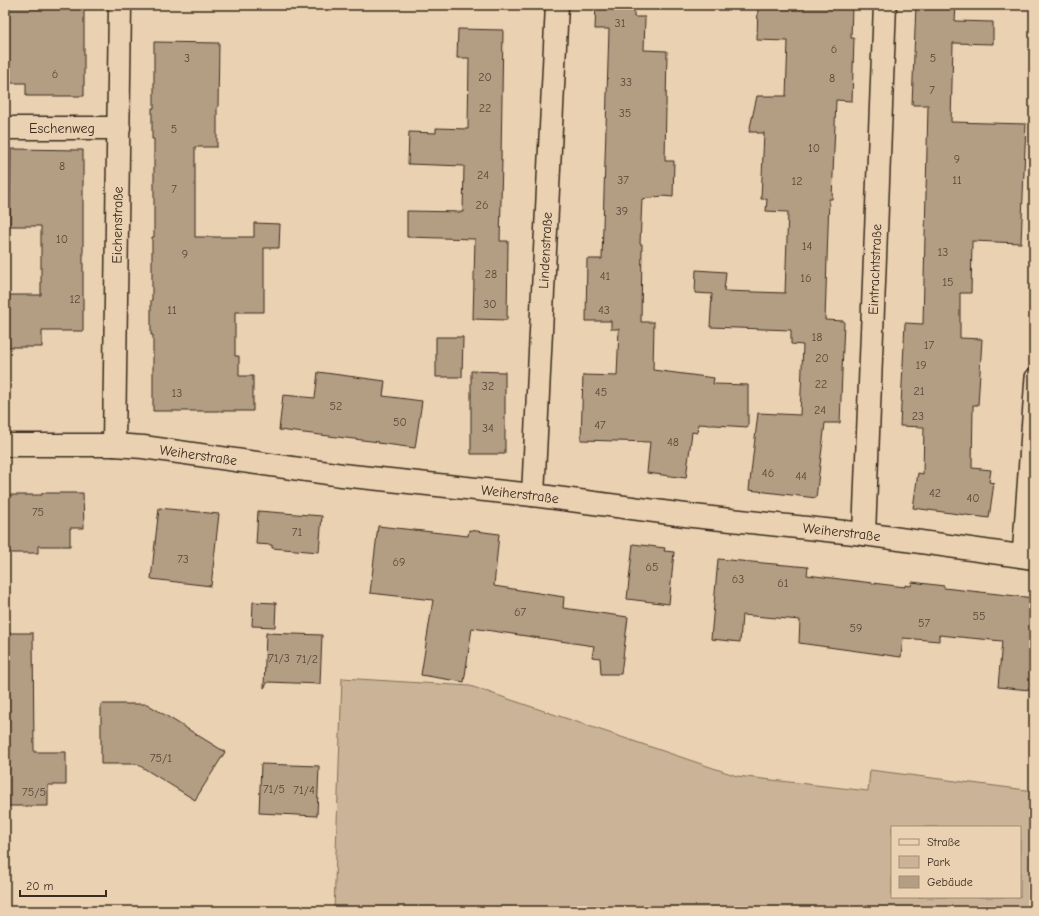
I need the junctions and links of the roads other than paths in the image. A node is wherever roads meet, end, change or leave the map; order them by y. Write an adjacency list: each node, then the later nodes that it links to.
1 (120, 5): 5 (street, Eichenstraße)
2 (557, 5): 9 (street, Lindenstraße)
3 (885, 5): 10 (street, Eintrachtstraße)
4 (5, 128): 5 (street, Eschenweg)
5 (119, 128): 7 (street, Eichenstraße)
6 (1034, 377): 11 (lane)
7 (114, 445): 8 (street, Weiherstraße); 9 (street, Weiherstraße)
8 (5, 446)
9 (533, 495): 10 (street, Weiherstraße)
10 (864, 534): 11 (street, Weiherstraße)
11 (1027, 557)

